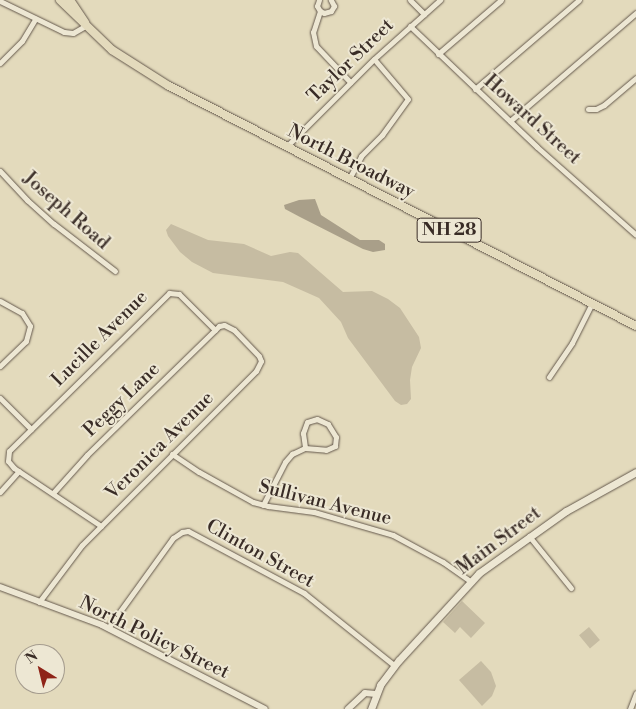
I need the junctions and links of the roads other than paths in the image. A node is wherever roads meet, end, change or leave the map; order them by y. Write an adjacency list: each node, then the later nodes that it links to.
1 (60, 0): 14 (main road, North Broadway / NH 28)
2 (70, 0): 14 (main road, North Broadway / NH 28)
3 (319, 0): 10 (street)
4 (332, 0): 10 (street)
5 (410, 0): 12 (street)
6 (440, 0): 12 (street, Taylor Street)
7 (501, 0): 16 (street)
8 (579, 0): 21 (street)
9 (0, 1): 13 (street)
10 (320, 11): 20 (street)
11 (636, 13): 23 (street)
12 (424, 14): 15 (street, Taylor Street)
13 (35, 19): 14 (street); 18 (street)
14 (87, 26): 24 (main road, North Broadway / NH 28)
15 (410, 26): 16 (street, Howard Street); 17 (street, Taylor Street)
16 (438, 54): 21 (street, Howard Street)
17 (374, 59): 20 (street, Taylor Street); 26 (street)
18 (0, 63)
19 (636, 78): 22 (street)
20 (350, 82): 24 (street, Taylor Street)
21 (475, 89): 23 (street, Howard Street)
22 (588, 109)
23 (510, 121): 27 (street, Howard Street)
24 (286, 147): 26 (main road, North Broadway / NH 28)
25 (0, 171): 28 (street, Joseph Road)
26 (349, 179): 30 (main road, North Broadway / NH 28)
27 (636, 234)
28 (115, 271)
29 (0, 301): 33 (street)
30 (592, 303): 31 (main road, North Broadway / NH 28); 34 (street)
31 (636, 326)
32 (215, 330): 36 (street, Lucille Avenue); 38 (street, Veronica Avenue); 42 (street, Peggy Lane)
33 (0, 366)
34 (549, 377)
35 (0, 398): 36 (street)
36 (31, 429): 39 (street, Lucille Avenue)
37 (305, 448): 37 (street); 43 (street)
38 (172, 454): 43 (street, Sullivan Avenue); 44 (street, Veronica Avenue)
39 (19, 471): 41 (street); 42 (street)
40 (636, 472): 45 (main road, Main Street)
41 (0, 492)
42 (53, 493): 44 (street)
43 (263, 505): 46 (street, Sullivan Avenue)
44 (101, 526): 49 (street, Veronica Avenue)
45 (530, 536): 46 (main road, Main Street); 48 (street)
46 (470, 581): 51 (main road, Main Street)
47 (0, 587): 49 (street, North Policy Street)
48 (571, 588)
49 (40, 602): 50 (street, North Policy Street)
50 (108, 628): 51 (street, Clinton Street); 54 (street, North Policy Street)
51 (394, 665): 53 (main road, Main Street)
52 (636, 693): 57 (street)
53 (376, 694): 55 (street); 56 (main road, Main Street)
54 (265, 709)
55 (348, 709)
56 (371, 709)
57 (630, 709)

